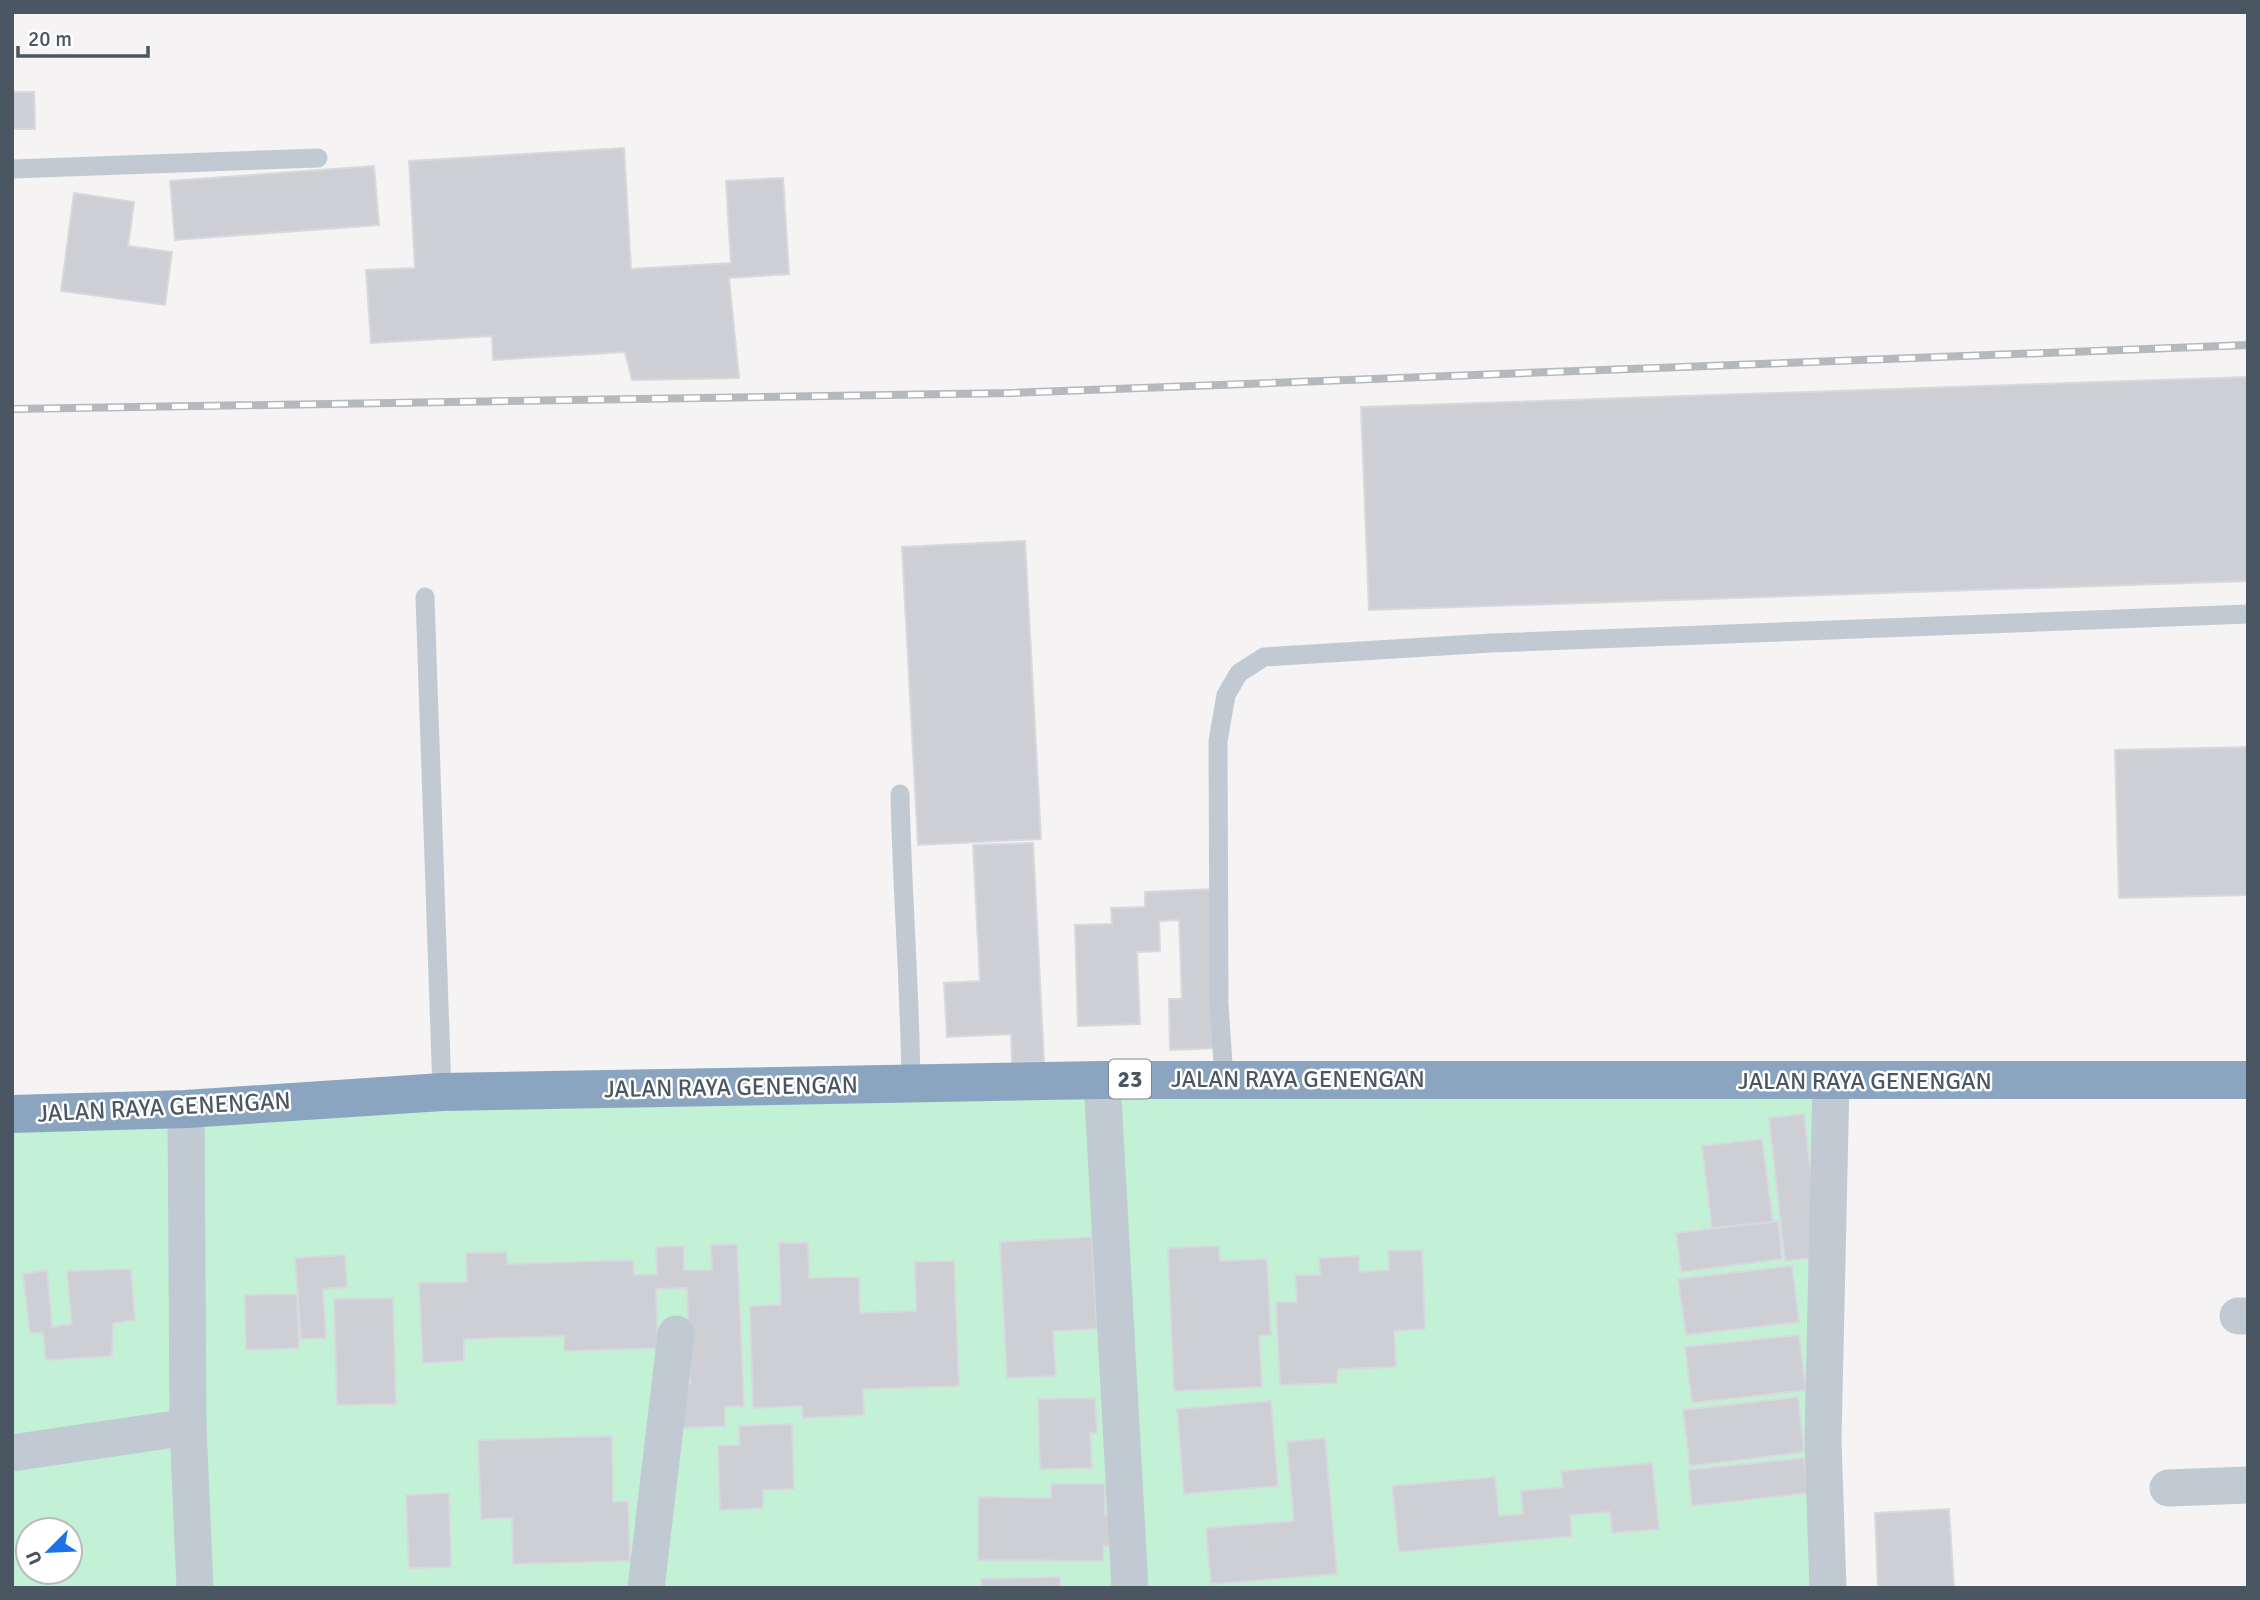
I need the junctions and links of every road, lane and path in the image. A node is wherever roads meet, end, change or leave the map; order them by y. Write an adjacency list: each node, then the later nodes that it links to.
1 (318, 158): 2 (lane)
2 (12, 169)
3 (425, 597): 11 (lane)
4 (2248, 614): 6 (lane)
5 (900, 794): 10 (lane)
6 (1224, 1079): 7 (highway, JALAN RAYA GENENGAN / 23); 9 (highway, JALAN RAYA GENENGAN / 23)
7 (1102, 1080): 10 (highway, JALAN RAYA GENENGAN / 23); 21 (street)
8 (2248, 1080): 9 (highway, JALAN RAYA GENENGAN / 23)
9 (1831, 1081): 22 (street)
10 (911, 1084): 11 (highway, JALAN RAYA GENENGAN / 23)
11 (442, 1092): 12 (highway, JALAN RAYA GENENGAN / 23)
12 (186, 1109): 13 (highway, JALAN RAYA GENENGAN / 23); 15 (street)
13 (12, 1114)
14 (676, 1334): 20 (street)
15 (188, 1427): 16 (street); 19 (street)
16 (12, 1453)
17 (2248, 1485): 18 (street)
18 (2168, 1488)
19 (195, 1588)
20 (646, 1588)
21 (1130, 1588)
22 (1828, 1588)

